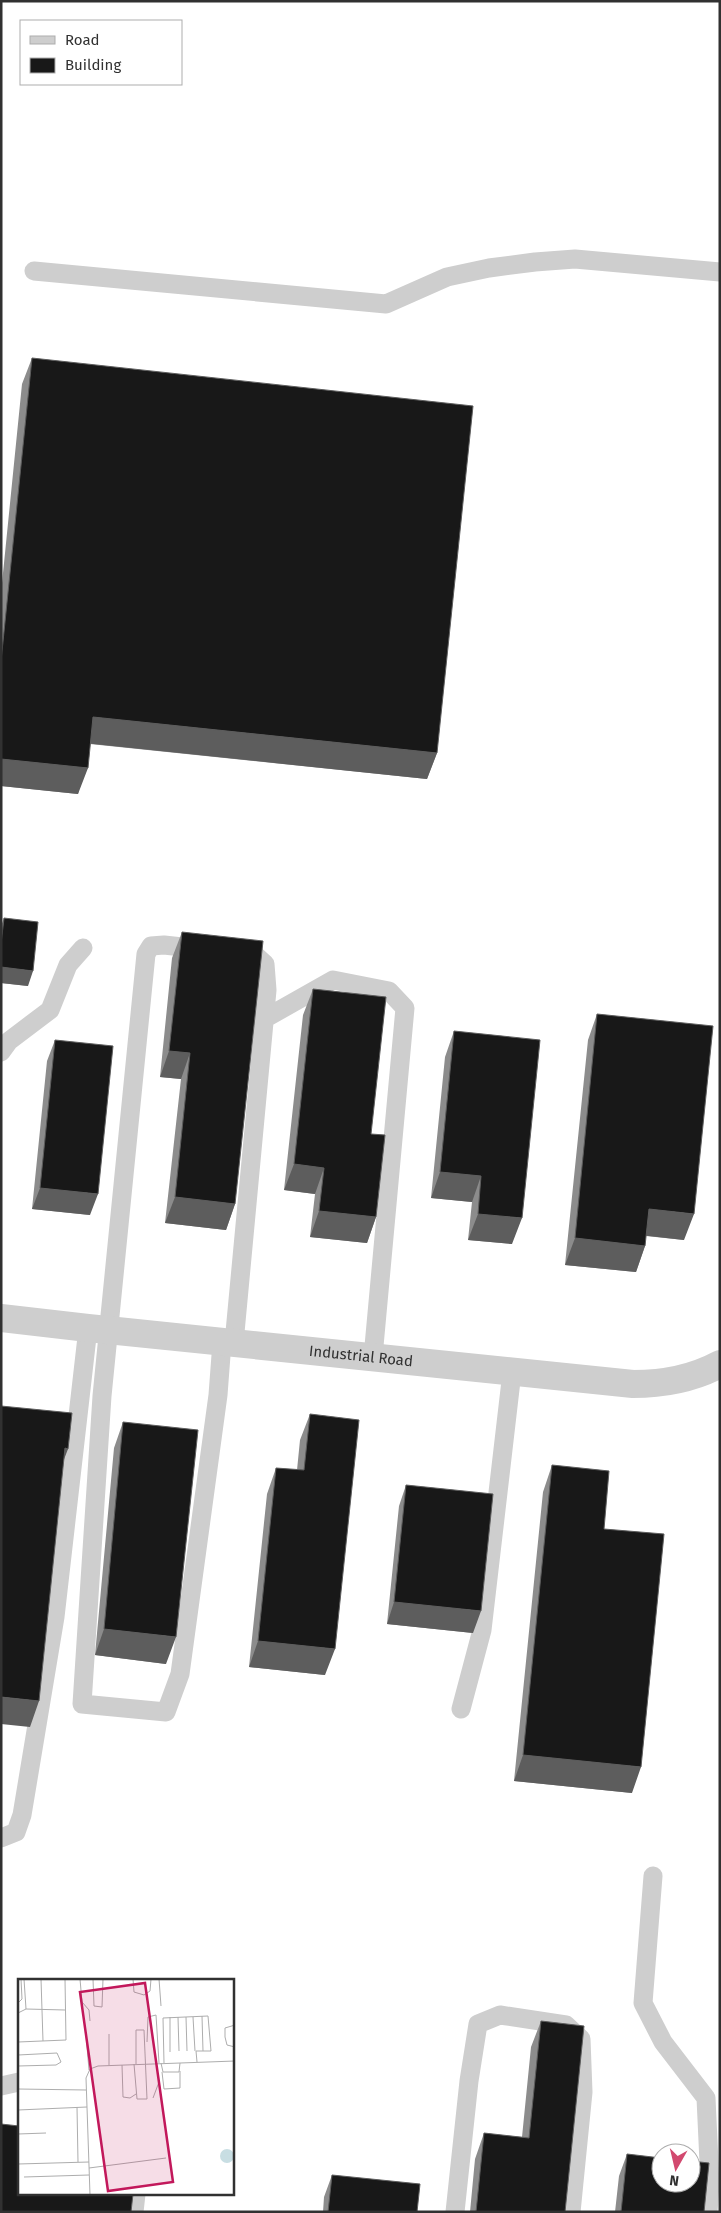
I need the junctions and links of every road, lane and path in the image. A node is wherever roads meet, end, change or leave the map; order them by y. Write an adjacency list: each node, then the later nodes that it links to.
1 (34, 271): 2 (lane)
2 (720, 272)
3 (83, 948): 5 (lane)
4 (264, 1019): 7 (lane); 8 (lane); 9 (lane)
5 (1, 1052)
6 (1, 1318): 7 (street, Industrial Road)
7 (99, 1330): 8 (street, Industrial Road); 8 (lane); 13 (lane)
8 (228, 1343): 9 (street, Industrial Road)
9 (373, 1357): 11 (street, Industrial Road)
10 (720, 1364): 11 (street, Industrial Road)
11 (512, 1372): 12 (lane)
12 (462, 1709)
13 (1, 1838)
14 (652, 1876): 21 (lane)
15 (18, 2082): 16 (lane)
16 (1, 2086)
17 (136, 2196): 18 (lane)
18 (134, 2212)
19 (455, 2212): 20 (lane)
20 (571, 2212)
21 (708, 2212)

